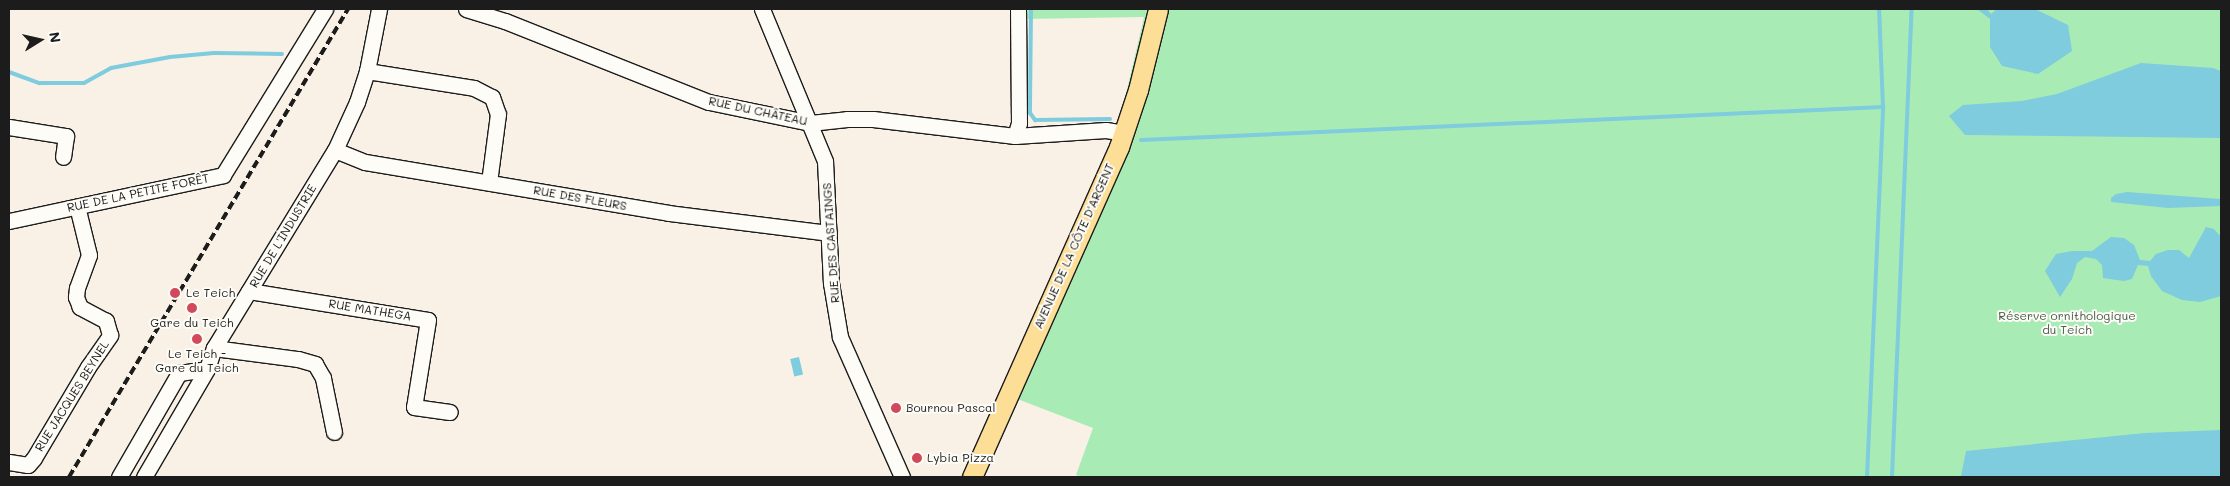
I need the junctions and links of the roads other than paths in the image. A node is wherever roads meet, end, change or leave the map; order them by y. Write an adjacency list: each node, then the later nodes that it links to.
1 (325, 9): 15 (street, RUE DE LA PETITE FORÊT)
2 (379, 9): 7 (street, RUE DE L'INDUSTRIE)
3 (466, 9): 8 (street, RUE DU CHÂTEAU)
4 (762, 9): 8 (street, RUE DES CASTAINGS)
5 (1018, 9): 11 (street)
6 (1158, 9): 10 (main road, AVENUE DE LA CÔTE D'ARGENT)
7 (367, 72): 12 (street, RUE DE L'INDUSTRIE); 14 (street)
8 (810, 123): 11 (street, RUE DU CHÂTEAU); 17 (street, RUE DES CASTAINGS)
9 (9, 127): 13 (street)
10 (1124, 132): 11 (street, RUE DU CHÂTEAU); 27 (main road, AVENUE DE LA CÔTE D'ARGENT)
11 (1015, 136)
12 (335, 150): 14 (street, RUE DES FLEURS); 18 (street, RUE DE L'INDUSTRIE)
13 (63, 157)
14 (489, 182): 17 (street, RUE DES FLEURS)
15 (77, 206): 16 (street, RUE DE LA PETITE FORÊT); 23 (street, RUE JACQUES BEYNEL)
16 (9, 221)
17 (829, 233): 26 (street, RUE DES CASTAINGS)
18 (249, 291): 19 (street, RUE DE L'INDUSTRIE); 21 (street, RUE MATHEGA)
19 (214, 348): 20 (street, RUE DE L'INDUSTRIE); 22 (street)
20 (207, 369): 24 (street); 25 (street, RUE DE L'INDUSTRIE)
21 (450, 412)
22 (334, 432)
23 (9, 462)
24 (118, 477)
25 (144, 477)
26 (902, 477)
27 (972, 477)

